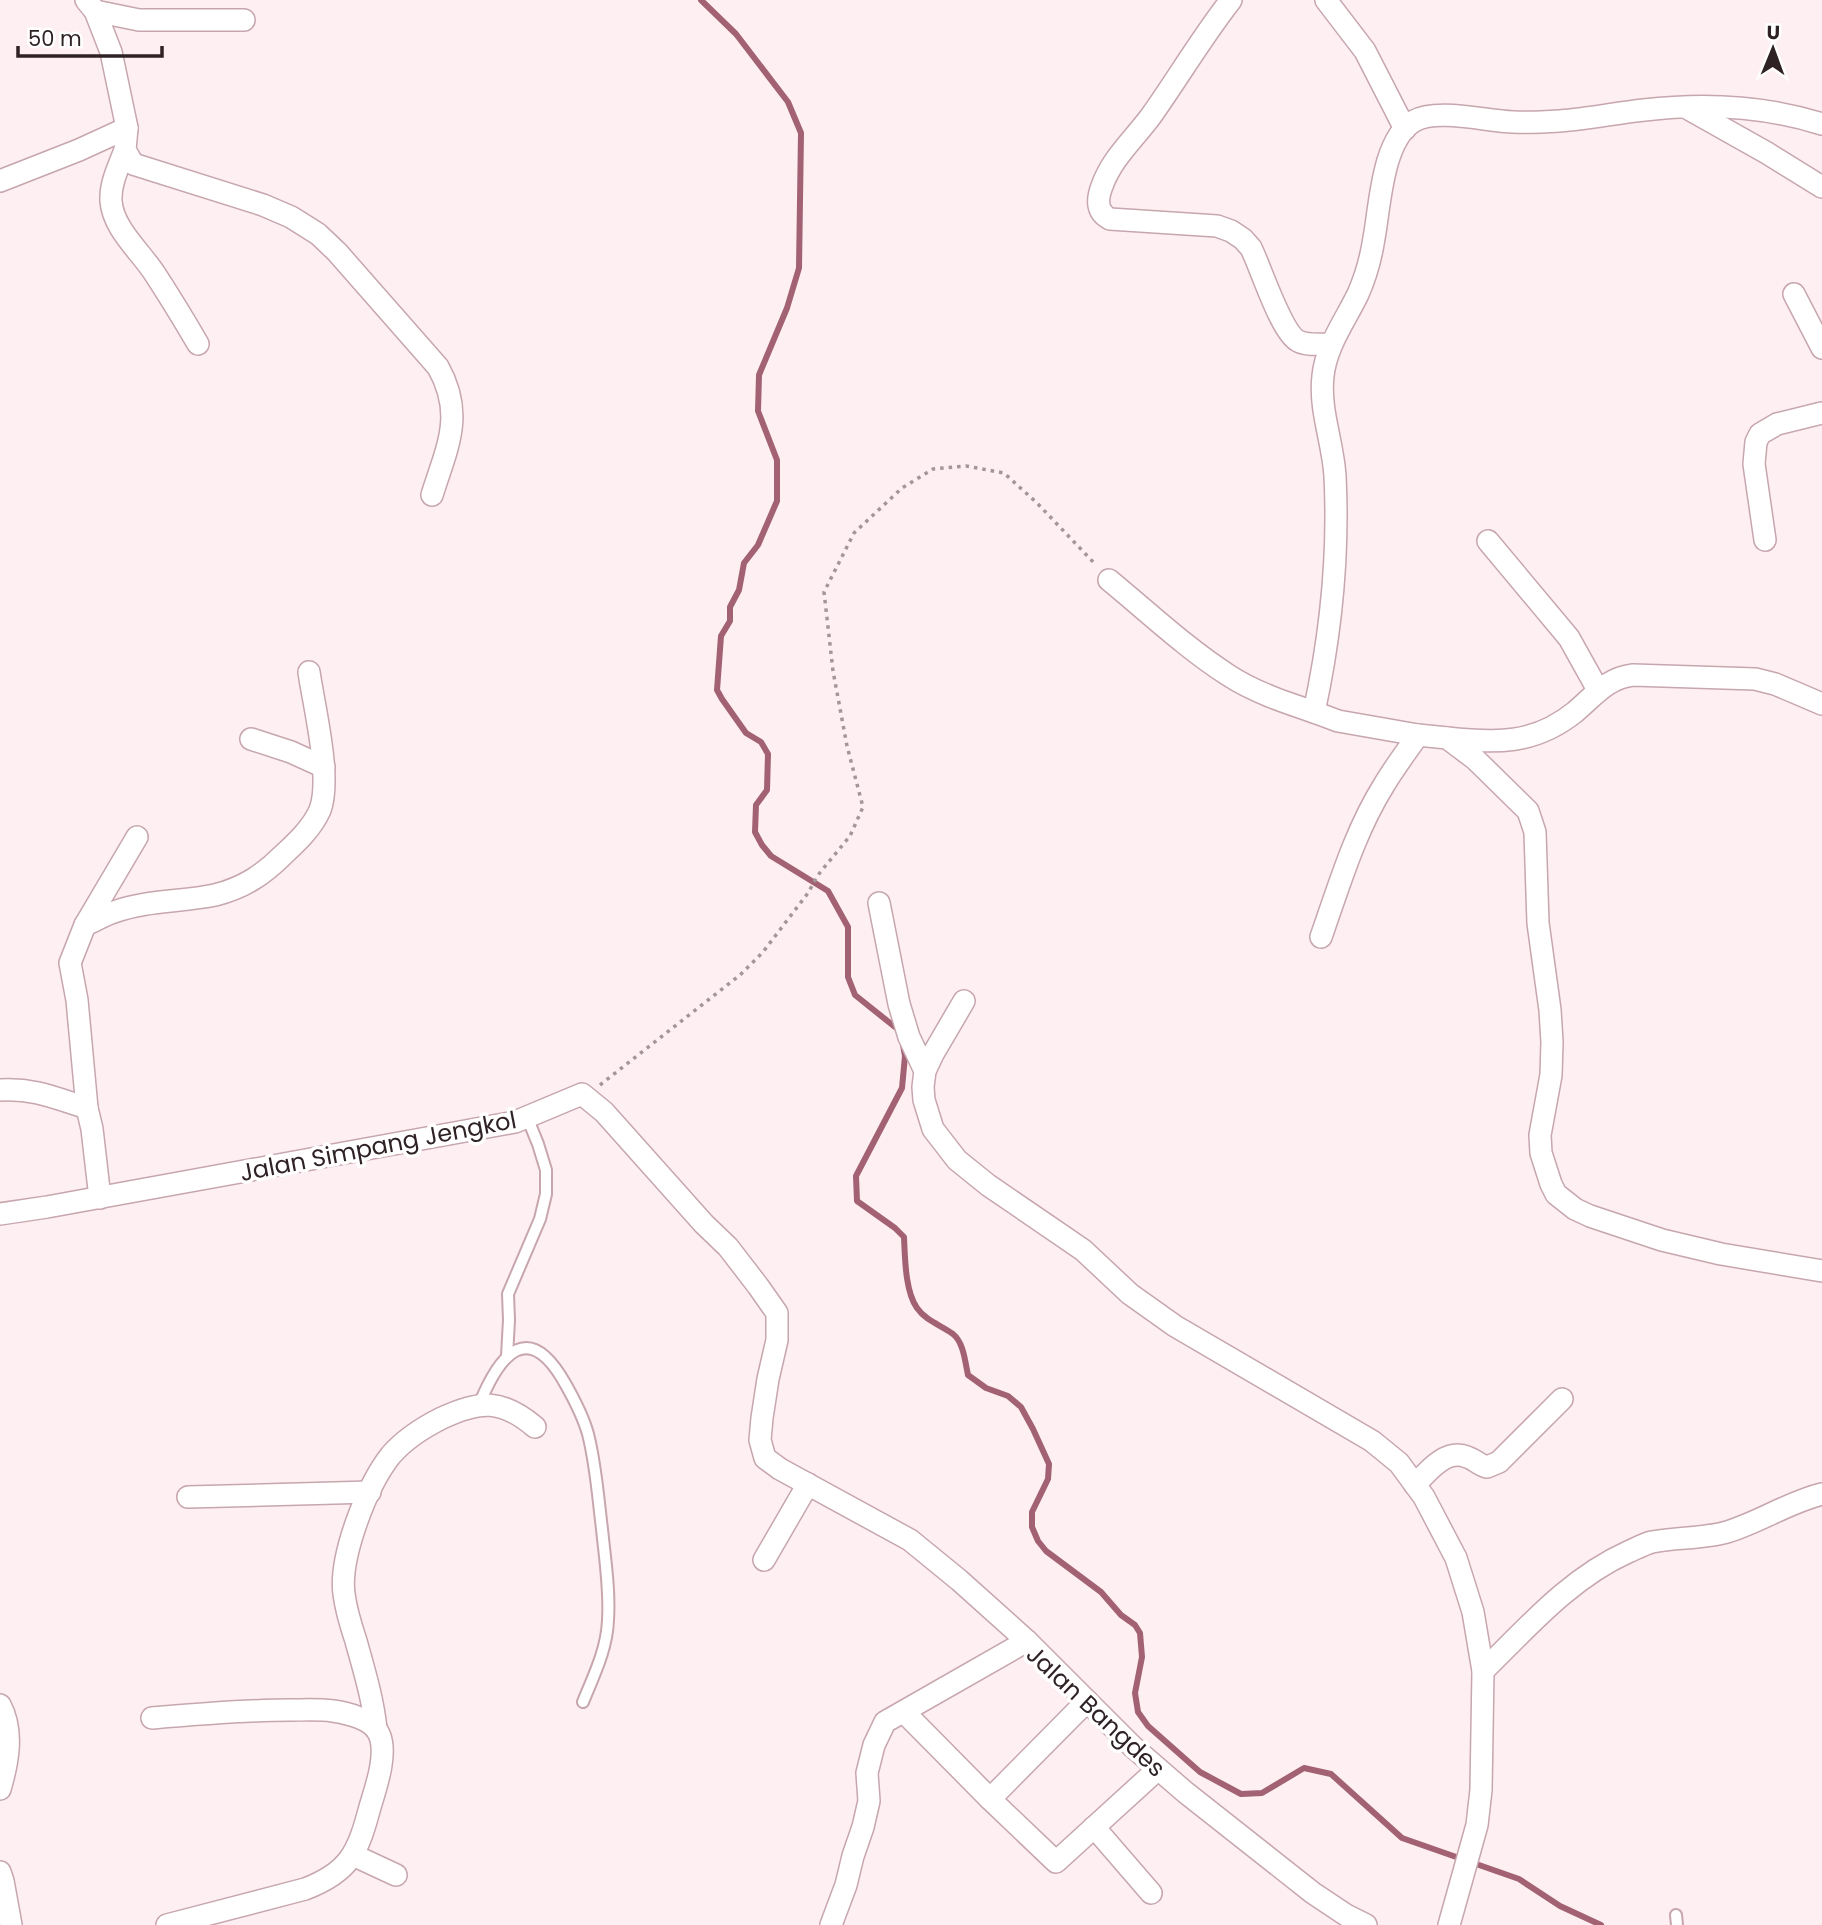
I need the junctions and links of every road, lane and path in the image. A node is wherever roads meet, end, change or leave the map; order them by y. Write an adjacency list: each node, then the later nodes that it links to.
1 (1231, 0): 14 (street)
2 (1326, 0): 8 (street)
3 (91, 5): 4 (street); 7 (street)
4 (244, 20)
5 (1686, 107): 6 (street); 8 (street); 11 (street)
6 (1822, 124)
7 (127, 128): 9 (street); 10 (street)
8 (1405, 129): 14 (street)
9 (125, 150): 13 (street); 17 (street)
10 (0, 181)
11 (1822, 187)
12 (1794, 294): 15 (street)
13 (198, 344)
14 (1331, 344): 24 (street)
15 (1822, 348)
16 (1822, 413): 18 (street)
17 (432, 495)
18 (1765, 540)
19 (1488, 541): 22 (street)
20 (1109, 580): 24 (street); 36 (path)
21 (309, 672): 28 (street)
22 (1598, 690): 23 (street); 26 (street)
23 (1822, 704)
24 (1314, 712): 25 (street)
25 (1418, 735): 26 (street); 32 (street)
26 (1447, 738): 41 (street)
27 (251, 739): 28 (street)
28 (324, 767): 31 (street)
29 (137, 837): 31 (street)
30 (879, 903): 34 (street)
31 (85, 925): 37 (street)
32 (1321, 937)
33 (964, 1001): 34 (street)
34 (925, 1072): 47 (street)
35 (0, 1090): 37 (street)
36 (582, 1094): 38 (street, Jalan Simpang Jengkol); 46 (street)
37 (87, 1108): 39 (street)
38 (527, 1117): 39 (street, Jalan Simpang Jengkol); 42 (lane)
39 (100, 1198): 40 (street, Jalan Simpang Jengkol)
40 (0, 1214)
41 (1822, 1271)
42 (507, 1356): 44 (lane); 55 (lane)
43 (1562, 1399): 47 (street)
44 (479, 1405): 45 (street); 48 (street)
45 (535, 1427)
46 (808, 1484): 51 (street); 52 (street)
47 (1415, 1485): 53 (street)
48 (370, 1492): 50 (street); 59 (street)
49 (1822, 1494): 53 (street)
50 (188, 1497)
51 (764, 1560)
52 (1027, 1641): 54 (street, Jalan Bangdes); 57 (street, Jalan Bangdes)
53 (1483, 1671): 72 (street)
54 (1087, 1701): 60 (street, Jalan Bangdes); 62 (street)
55 (583, 1702)
56 (0, 1705): 61 (street)
57 (904, 1712): 62 (street); 70 (street, Jalan Bangdes)
58 (152, 1718): 59 (street)
59 (376, 1729): 64 (street)
60 (1158, 1769): 63 (street); 71 (street, Jalan Bangdes)
61 (0, 1788)
62 (990, 1799): 63 (street)
63 (1094, 1827): 67 (street)
64 (353, 1855): 66 (street); 69 (street)
65 (0, 1872): 68 (street)
66 (397, 1875)
67 (1151, 1892)
68 (11, 1925)
69 (167, 1925)
70 (831, 1925)
71 (1366, 1925)
72 (1449, 1925)

